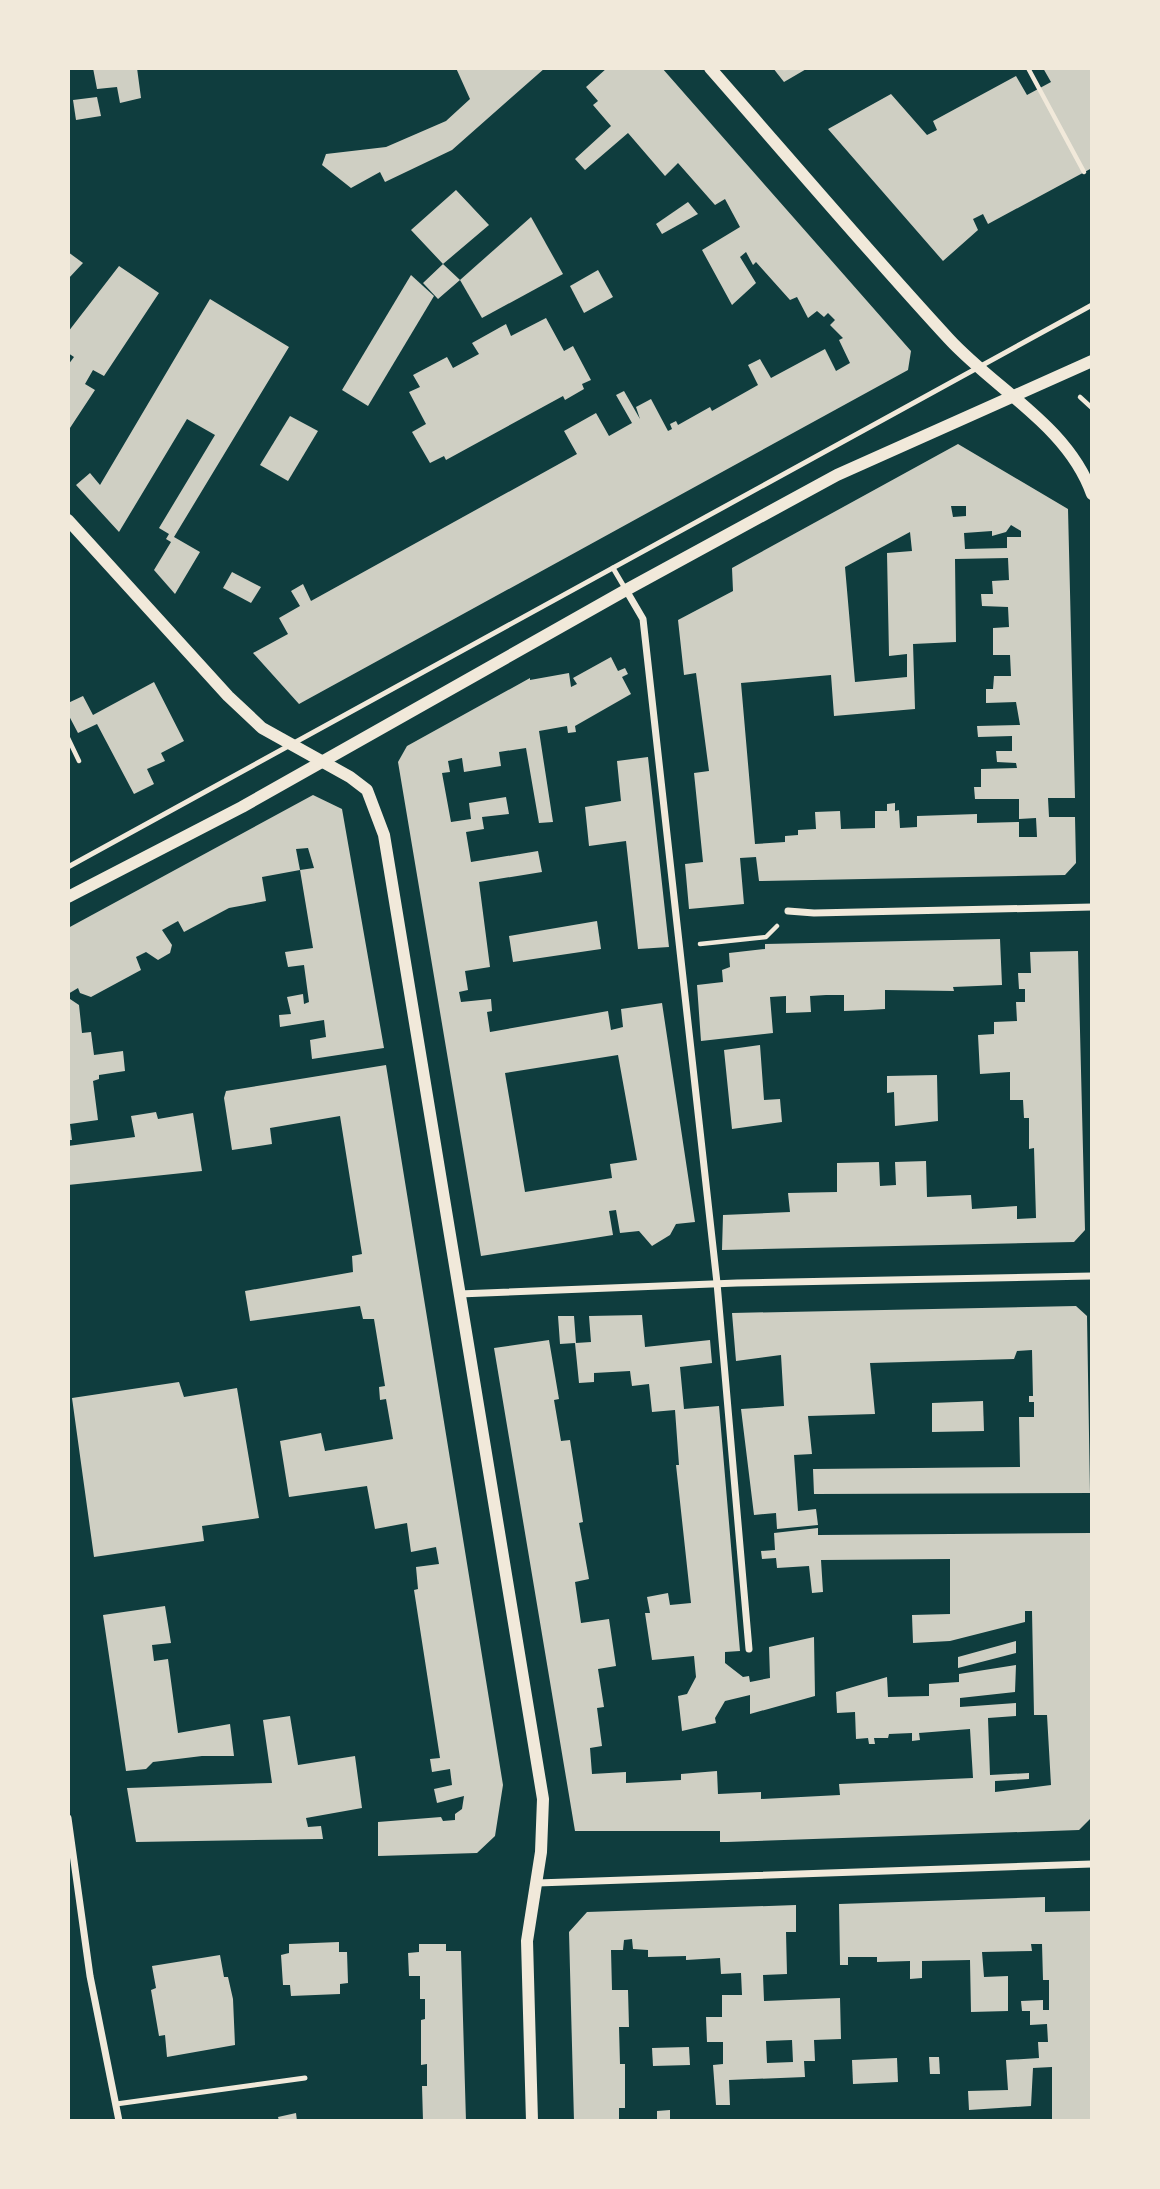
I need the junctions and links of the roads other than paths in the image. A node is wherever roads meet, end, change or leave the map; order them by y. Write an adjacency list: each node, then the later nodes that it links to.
1 (710, 68): 4 (street)
2 (1092, 305): 4 (lane)
3 (1092, 361): 5 (street)
4 (980, 367): 5 (street); 9 (lane)
5 (1011, 396): 6 (street); 10 (street)
6 (1088, 475): 7 (street)
7 (1092, 494)
8 (68, 520): 11 (street)
9 (613, 568): 10 (lane); 11 (lane)
10 (626, 590): 12 (street); 18 (street)
11 (291, 746): 12 (street); 13 (lane)
12 (322, 761): 14 (street); 19 (street)
13 (68, 867)
14 (68, 897)
15 (1092, 907): 16 (street)
16 (788, 911)
17 (1092, 1276): 18 (street)
18 (718, 1283): 19 (street); 20 (street)
19 (457, 1294): 23 (street)
20 (749, 1649)
21 (68, 1818): 25 (street)
22 (1092, 1864): 23 (street)
23 (537, 1883): 27 (street)
24 (305, 2078): 25 (lane)
25 (116, 2104): 26 (street)
26 (119, 2121)
27 (532, 2121)

